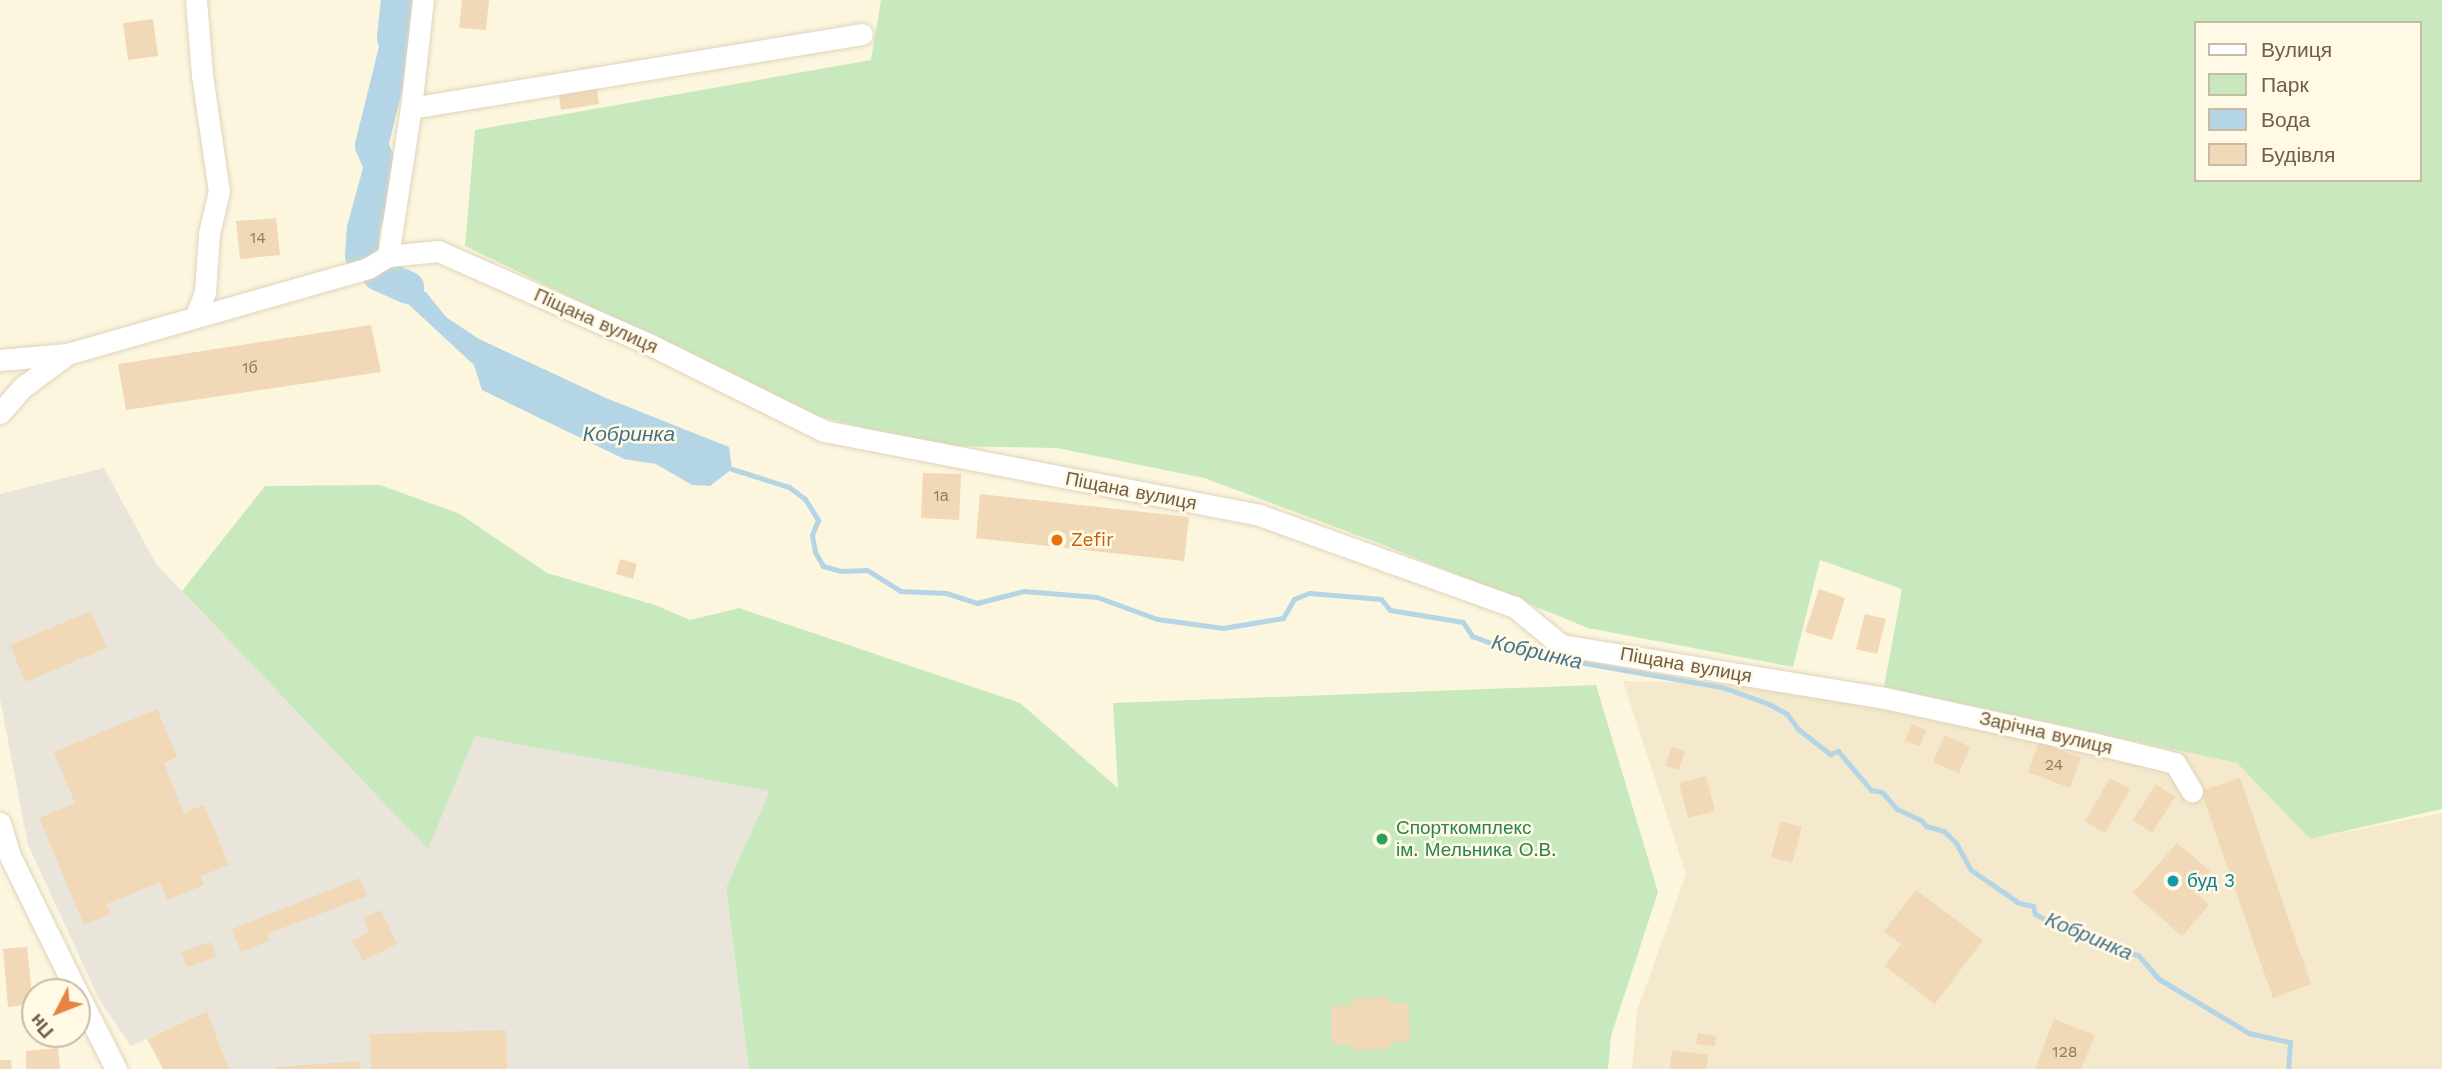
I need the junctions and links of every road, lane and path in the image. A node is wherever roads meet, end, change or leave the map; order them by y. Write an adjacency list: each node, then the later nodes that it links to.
1 (196, 0): 6 (street)
2 (423, 0): 4 (street)
3 (862, 34): 4 (street)
4 (411, 108): 5 (street)
5 (387, 256): 6 (street, Піщана вулиця); 10 (street, Піщана вулиця)
6 (196, 315): 7 (street, Піщана вулиця)
7 (67, 354): 8 (street, Піщана вулиця); 9 (street)
8 (0, 360)
9 (0, 413)
10 (1885, 698): 11 (street, Зарічна вулиця)
11 (2192, 791)
12 (0, 823): 13 (street)
13 (5, 851): 14 (street)
14 (70, 978)
15 (91, 1020): 16 (street)
16 (116, 1069)

